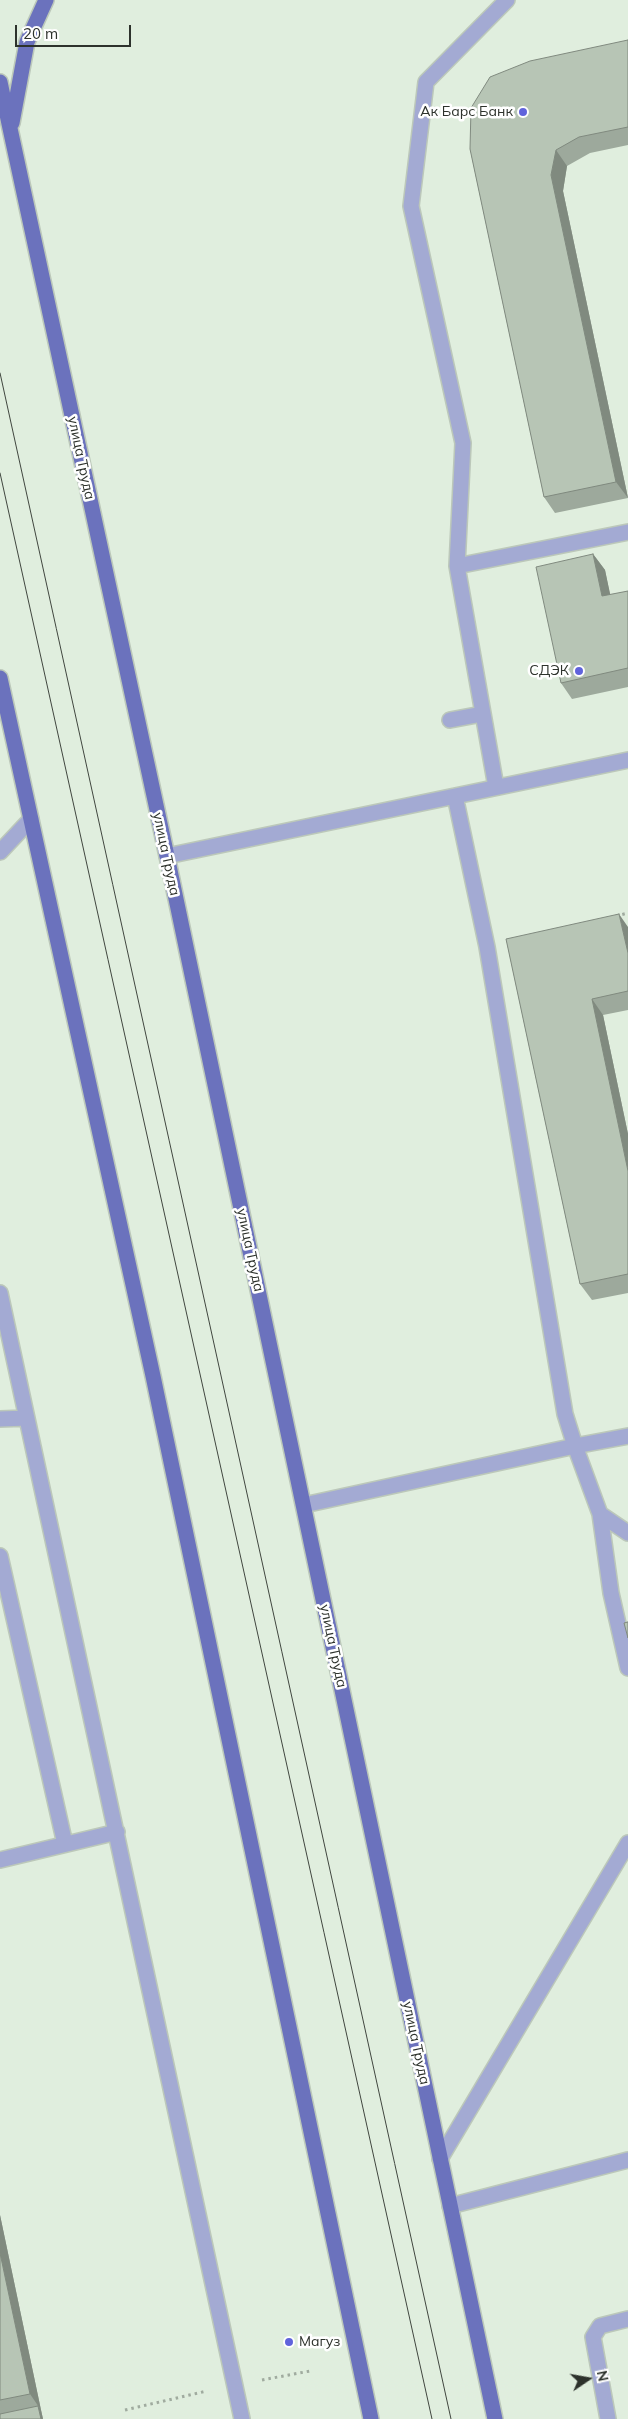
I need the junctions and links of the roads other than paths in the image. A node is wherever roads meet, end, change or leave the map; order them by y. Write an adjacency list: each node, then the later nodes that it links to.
1 (46, 0): 4 (main road)
2 (507, 0): 6 (street)
3 (0, 82): 4 (main road, улица Труда)
4 (10, 132): 15 (main road, улица Труда)
5 (628, 532): 6 (street)
6 (458, 566): 8 (street)
7 (0, 678): 13 (main road)
8 (482, 714): 9 (street); 11 (street)
9 (450, 720)
10 (628, 760): 11 (street)
11 (496, 787): 12 (street)
12 (455, 796): 15 (street); 20 (street)
13 (31, 819): 14 (street); 35 (main road)
14 (0, 852)
15 (167, 856): 21 (main road, улица Труда)
16 (0, 1293): 17 (street)
17 (27, 1418): 18 (street); 26 (street)
18 (0, 1420)
19 (628, 1436): 20 (street)
20 (575, 1446): 21 (street); 22 (street)
21 (304, 1505): 30 (main road, улица Труда)
22 (600, 1514): 23 (street); 25 (street)
23 (628, 1534)
24 (0, 1556): 28 (street)
25 (628, 1668)
26 (117, 1832): 28 (street); 34 (street)
27 (628, 1842): 30 (street)
28 (65, 1844): 29 (street)
29 (0, 1860)
30 (440, 2158): 32 (main road, улица Труда)
31 (628, 2160): 32 (street)
32 (450, 2206): 36 (main road, улица Труда)
33 (628, 2319): 37 (street)
34 (242, 2419)
35 (371, 2419)
36 (495, 2419)
37 (608, 2419)

